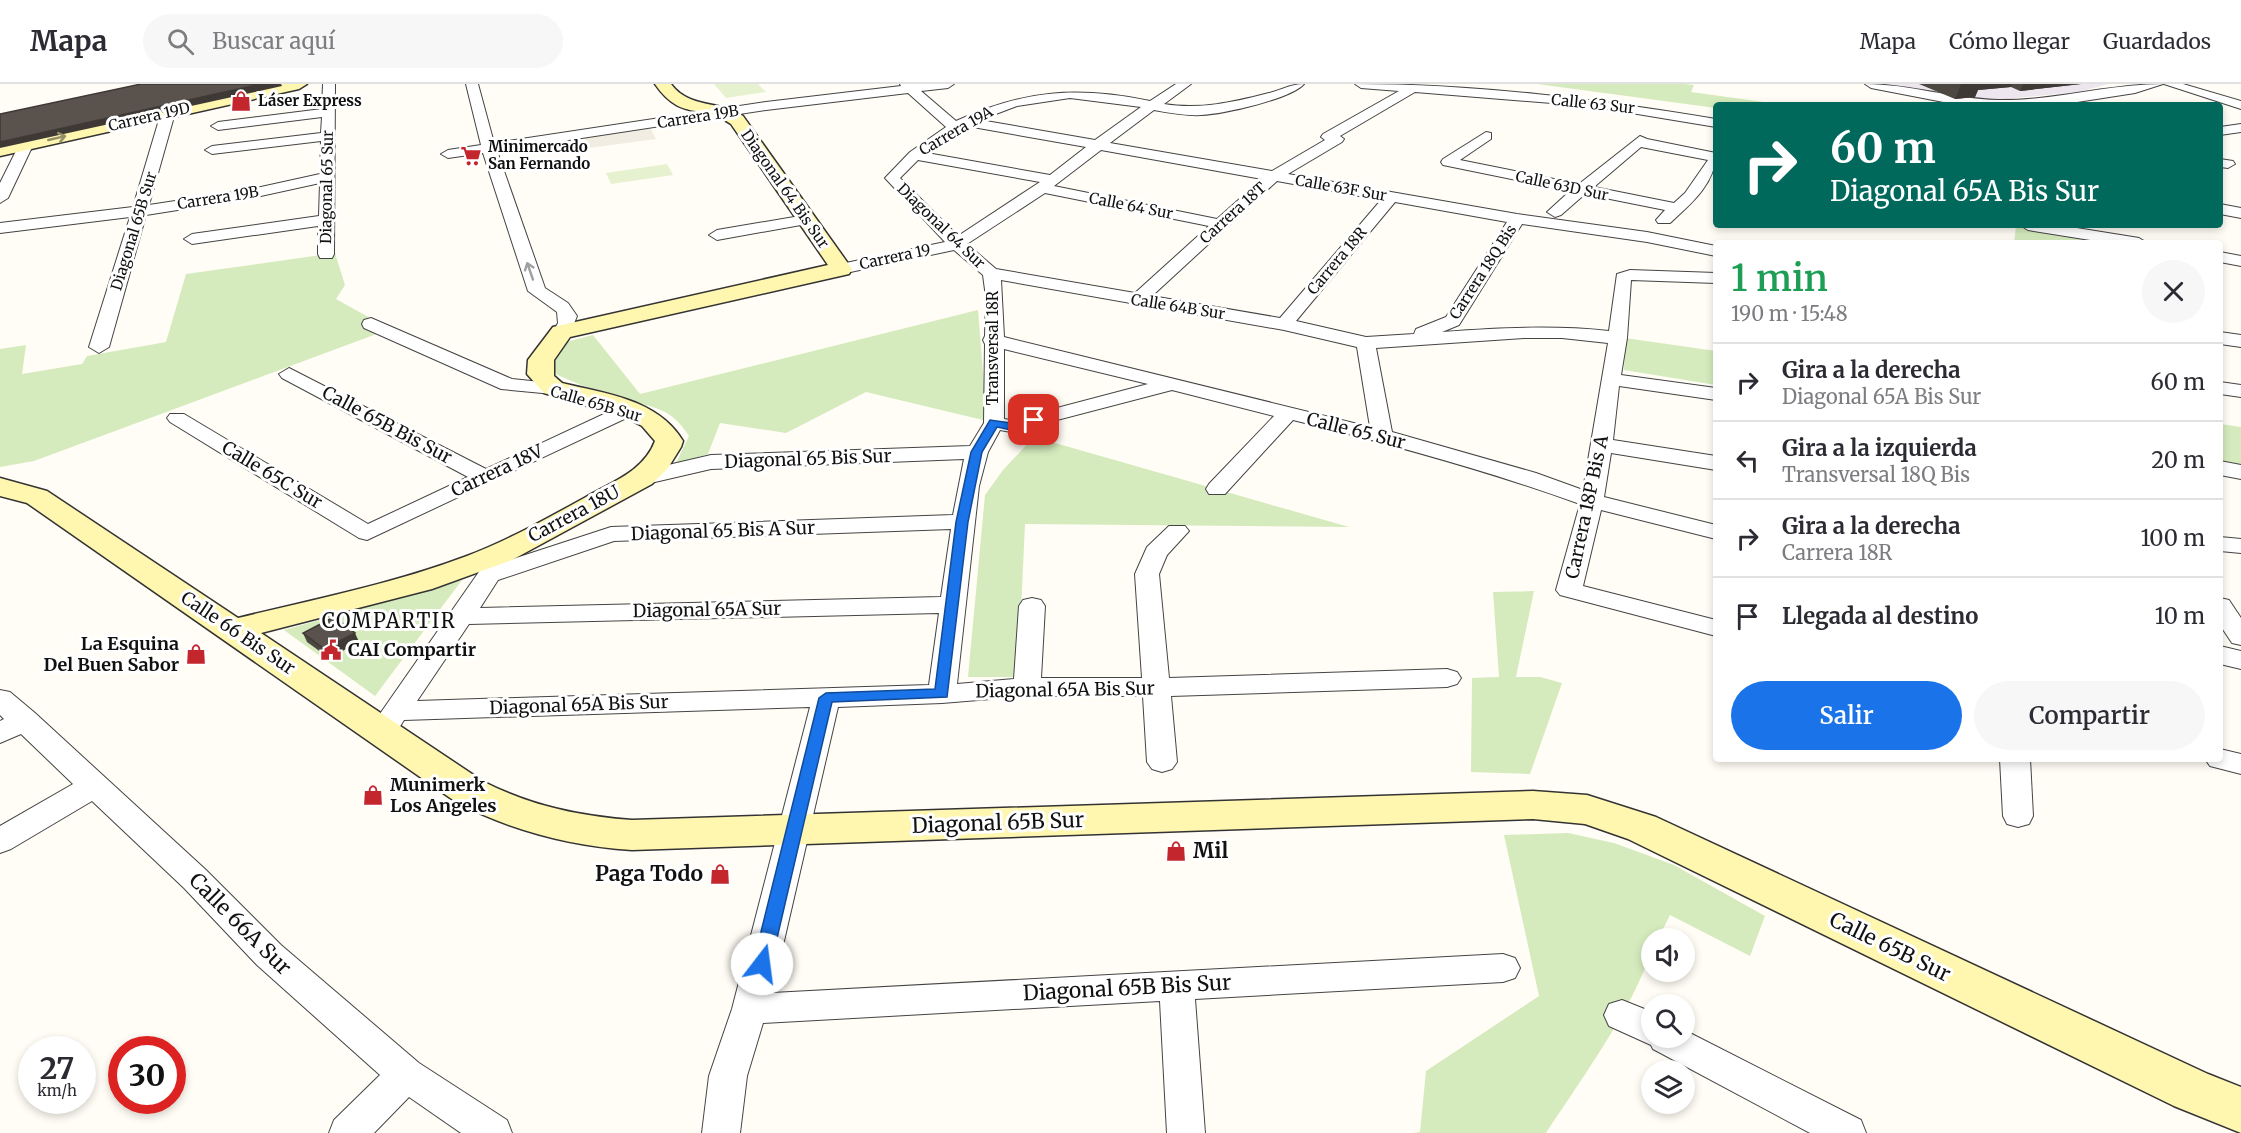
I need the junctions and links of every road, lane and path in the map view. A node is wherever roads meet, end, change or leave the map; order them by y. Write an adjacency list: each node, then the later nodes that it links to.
1 (298, 84): 22 (street, Carrera 19D)
2 (329, 84): 20 (street, Diagonal 65 Sur)
3 (472, 84): 32 (street)
4 (663, 84): 21 (street)
5 (948, 84): 11 (street, Carrera 19B)
6 (1185, 84): 18 (street, Carrera 19)
7 (1360, 84): 15 (street, Calle 63 Sur)
8 (1871, 84): 16 (street)
9 (2157, 84): 17 (street)
10 (2170, 84): 19 (street)
11 (908, 86): 21 (street, Carrera 19B); 24 (street)
12 (1258, 87): 13 (street)
13 (1294, 87): 18 (street)
14 (1439, 88): 15 (street, Calle 63 Sur); 23 (street, Calle 63 Sur)
15 (1411, 89): 39 (street, Carrera 18T)
16 (1967, 102)
17 (1990, 102)
18 (1152, 105): 24 (street, Carrera 19A); 30 (street, Carrera 19)
19 (2241, 105)
20 (329, 112): 25 (street); 28 (street, Diagonal 65 Sur)
21 (723, 112): 32 (street, Carrera 19B); 55 (street, Diagonal 64 Bis Sur)
22 (168, 113): 31 (street, Carrera 19D, one-way to 22); 49 (street, Diagonal 65B Sur)
23 (1713, 123)
24 (963, 124): 30 (street, Calle 63F Sur); 36 (street, Carrera 19A)
25 (218, 126)
26 (2241, 128): 27 (street)
27 (2223, 131)
28 (328, 136): 33 (street); 40 (street, Diagonal 65 Sur)
29 (1486, 136): 45 (street, Calle 63D Sur)
30 (1098, 144): 39 (street, Calle 63F Sur); 42 (street, Carrera 19)
31 (26, 145): 34 (street, Carrera 19D); 47 (street)
32 (489, 149): 35 (street, Carrera 19B); 74 (street, one-way to 32)
33 (212, 150)
34 (0, 151)
35 (448, 154)
36 (915, 155): 41 (street, Carrera 19A); 42 (street, Calle 64 Sur)
37 (1713, 157): 45 (street)
38 (1713, 163): 43 (street)
39 (1274, 176): 46 (street, Calle 63F Sur); 56 (street, Carrera 18T)
40 (327, 177): 49 (street, Carrera 19B); 54 (street, Diagonal 65 Sur)
41 (892, 178): 63 (street, Diagonal 64 Sur)
42 (1047, 184): 56 (street, Calle 64 Sur); 63 (street, Carrera 19)
43 (1698, 186): 44 (street); 48 (street)
44 (1713, 188)
45 (1581, 190): 48 (street, Calle 63D Sur); 51 (street)
46 (1391, 197): 53 (street, Calle 63F Sur); 73 (street, Carrera 18R)
47 (0, 198)
48 (1676, 208): 60 (street)
49 (141, 210): 57 (street, Carrera 19B); 80 (street, Diagonal 65B Sur)
50 (2223, 210): 52 (street)
51 (1555, 212)
52 (2241, 213)
53 (1517, 219): 60 (street, Calle 63F Sur); 79 (street, Carrera 18Q Bis)
54 (327, 220): 61 (street); 65 (street, Diagonal 65 Sur)
55 (806, 220): 59 (street); 68 (street, Diagonal 64 Bis Sur)
56 (1220, 224): 71 (street, Carrera 18T)
57 (0, 228)
58 (2046, 228): 62 (street)
59 (717, 235)
60 (1647, 237): 64 (street, Calle 63F Sur)
61 (192, 239)
62 (2120, 240)
63 (957, 244): 68 (street, Carrera 19); 69 (street, Diagonal 64 Sur)
64 (1713, 250)
65 (326, 254)
66 (2223, 258): 67 (street)
67 (2241, 261)
68 (841, 269): 74 (street, Carrera 19)
69 (991, 273): 71 (street, Calle 64B Sur); 77 (street, Transversal 18R)
70 (1713, 278): 75 (street, Carrera 18P Bis A)
71 (1137, 300): 73 (street, Calle 64B Sur)
72 (371, 324): 84 (street, Calle 65B Sur)
73 (1284, 324): 79 (street, Calle 64B Sur)
74 (562, 332): 84 (street)
75 (1618, 338): 79 (street); 83 (street, Carrera 18P Bis A)
76 (2223, 338): 78 (street)
77 (992, 340): 82 (street, Calle 65 Sur); 91 (street, Transversal 18R)
78 (2241, 341)
79 (1366, 343): 92 (street)
80 (99, 347)
81 (289, 374): 98 (street, Calle 65B Bis Sur)
82 (1172, 384): 89 (street, Calle 65 Sur); 91 (street)
83 (1609, 384): 87 (street); 93 (street, Carrera 18P Bis A)
84 (553, 388): 88 (street, Calle 65B Sur)
85 (2223, 388): 86 (street)
86 (2241, 391)
87 (1713, 394)
88 (627, 410): 98 (street, Carrera 18V); 99 (street, Calle 65B Sur)
89 (1287, 414): 92 (street, Calle 65 Sur); 101 (street)
90 (177, 418): 106 (street, Calle 65C Sur)
91 (994, 423): 94 (street)
92 (1382, 436): 102 (street, Calle 65 Sur)
93 (1602, 445): 95 (street); 102 (street, Carrera 18P Bis A)
94 (977, 452): 99 (street, Diagonal 65 Bis Sur); 103 (street)
95 (1713, 463)
96 (2223, 469): 97 (street)
97 (2241, 472)
98 (485, 477): 106 (street, Carrera 18V)
99 (642, 478): 109 (street, Carrera 18U)
100 (0, 487): 115 (street, Calle 66 Bis Sur)
101 (1217, 489)
102 (1592, 501): 105 (street, Calle 65 Sur); 114 (street, Carrera 18P Bis A)
103 (962, 522): 109 (street, Diagonal 65 Bis A Sur); 110 (street)
104 (1177, 531): 121 (street)
105 (1713, 531)
106 (368, 533)
107 (2223, 544): 108 (street)
108 (2241, 546)
109 (499, 562): 113 (street); 115 (street)
110 (952, 605): 113 (street, Diagonal 65A Sur); 122 (street)
111 (1032, 606): 120 (street)
112 (2223, 610): 116 (street)
113 (462, 616): 125 (street)
114 (1713, 627)
115 (233, 630): 125 (street, Calle 66 Bis Sur)
116 (2241, 637)
117 (2223, 656): 118 (street)
118 (2241, 660)
119 (1447, 678): 121 (street, Diagonal 65A Bis Sur)
120 (1027, 687): 121 (street, Diagonal 65A Bis Sur); 122 (street, Diagonal 65A Bis Sur)
121 (1156, 687): 128 (street)
122 (942, 694): 123 (street, Diagonal 65A Bis Sur)
123 (826, 698): 125 (street, Diagonal 65A Bis Sur); 135 (street)
124 (0, 699): 126 (street, Calle 66A Sur)
125 (389, 721): 132 (street, Calle 66 Bis Sur)
126 (12, 727): 131 (street, Calle 66A Sur)
127 (2223, 760): 130 (street)
128 (1162, 762)
129 (2016, 762): 134 (street)
130 (2241, 764)
131 (94, 786): 136 (street); 141 (street, Calle 66A Sur)
132 (470, 792): 135 (street, Diagonal 65B Sur)
133 (1533, 805): 135 (street, Diagonal 65B Sur); 142 (street, Calle 65B Sur)
134 (2018, 816)
135 (796, 830): 139 (street)
136 (0, 841)
137 (1503, 968): 138 (street, Diagonal 65B Bis Sur)
138 (1177, 985): 139 (street, Diagonal 65B Bis Sur); 146 (street)
139 (750, 1009): 145 (street)
140 (1685, 1048): 147 (street)
141 (405, 1075): 143 (street); 144 (street, Calle 66A Sur)
142 (2241, 1110)
143 (348, 1133)
144 (493, 1133)
145 (721, 1133)
146 (1186, 1133)
147 (1847, 1133)

